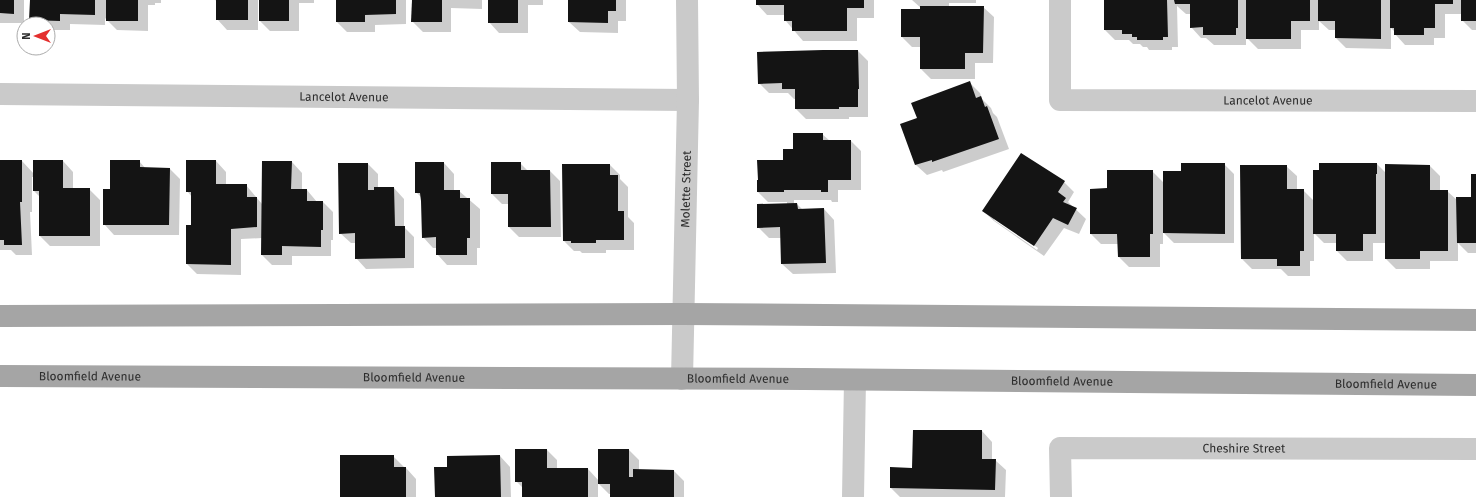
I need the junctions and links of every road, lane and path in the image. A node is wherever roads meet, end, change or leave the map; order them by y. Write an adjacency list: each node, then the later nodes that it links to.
1 (687, 0): 4 (street, Molette Street)
2 (1060, 0): 5 (street, Lancelot Avenue)
3 (0, 94): 4 (street, Lancelot Avenue)
4 (688, 100): 6 (street, Molette Street)
5 (1476, 101)
6 (684, 314): 7 (main road); 8 (main road); 10 (street, Molette Street)
7 (0, 316)
8 (1476, 320)
9 (0, 376): 10 (main road, Bloomfield Avenue)
10 (682, 379): 11 (main road, Bloomfield Avenue)
11 (855, 380): 12 (main road, Bloomfield Avenue); 14 (street)
12 (1476, 385)
13 (1476, 449): 15 (street, Cheshire Street)
14 (853, 497)
15 (1061, 497)

